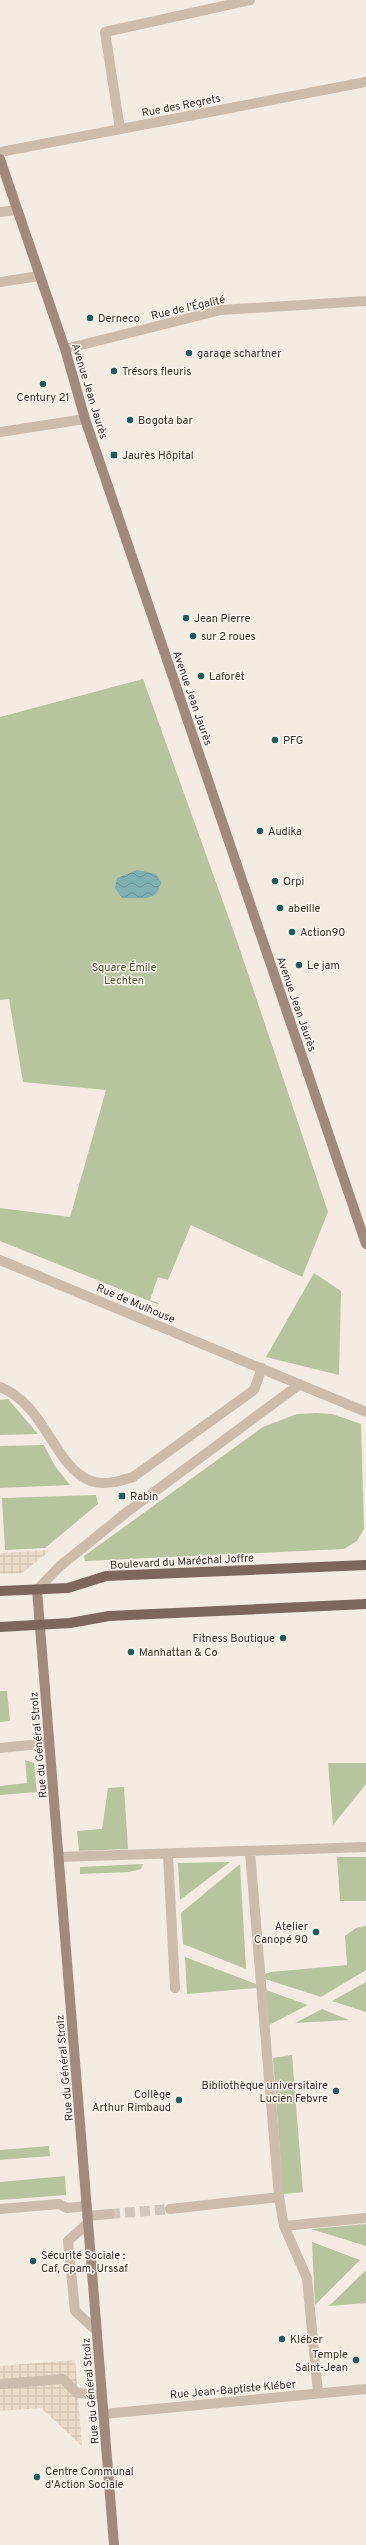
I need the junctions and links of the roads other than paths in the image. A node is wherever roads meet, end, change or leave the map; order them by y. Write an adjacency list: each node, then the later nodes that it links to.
1 (250, 0): 3 (street)
2 (366, 82): 3 (street, Rue des Regrets)
3 (120, 129): 4 (street, Rue des Regrets)
4 (0, 152)
5 (0, 159): 6 (main road, Avenue Jean Jaurès)
6 (17, 210): 7 (street); 8 (main road, Avenue Jean Jaurès)
7 (0, 212)
8 (39, 276): 9 (street); 11 (main road, Avenue Jean Jaurès)
9 (0, 282)
10 (366, 301): 11 (street, Rue de l'Égalité)
11 (65, 349): 12 (main road, Avenue Jean Jaurès)
12 (85, 419): 13 (street); 14 (main road, Avenue Jean Jaurès)
13 (0, 432)
14 (366, 1244)
15 (0, 1260): 16 (street, Rue de Mulhouse)
16 (262, 1368): 17 (street, Rue de Mulhouse); 18 (street)
17 (300, 1384): 19 (street, Rue de Mulhouse); 21 (street)
18 (0, 1387)
19 (366, 1412)
20 (366, 1564): 21 (main road, Boulevard du Maréchal Joffre)
21 (37, 1590): 22 (main road, Boulevard du Maréchal Joffre); 24 (main road, Rue du Général Strolz)
22 (0, 1592)
23 (366, 1604): 24 (main road)
24 (39, 1624): 25 (main road); 26 (main road, Rue du Général Strolz)
25 (0, 1626)
26 (49, 1743): 27 (street); 31 (main road, Rue du Général Strolz)
27 (0, 1748)
28 (366, 1847): 29 (street)
29 (250, 1852): 30 (street); 33 (street)
30 (168, 1855): 31 (street); 32 (street)
31 (59, 1857): 37 (main road, Rue du Général Strolz)
32 (175, 1988)
33 (279, 2197): 35 (street); 39 (street)
34 (0, 2209): 37 (street)
35 (170, 2209)
36 (110, 2214): 37 (street)
37 (87, 2215): 40 (main road, Rue du Général Strolz); 40 (street)
38 (366, 2218): 39 (street)
39 (284, 2226): 43 (street)
40 (97, 2331): 44 (main road, Rue du Général Strolz)
41 (0, 2384): 44 (street)
42 (366, 2389): 43 (street, Rue Jean-Baptiste Kléber)
43 (318, 2393): 45 (street, Rue Jean-Baptiste Kléber)
44 (102, 2395): 45 (main road, Rue du Général Strolz)
45 (103, 2414): 46 (main road, Rue du Général Strolz)
46 (114, 2545)

